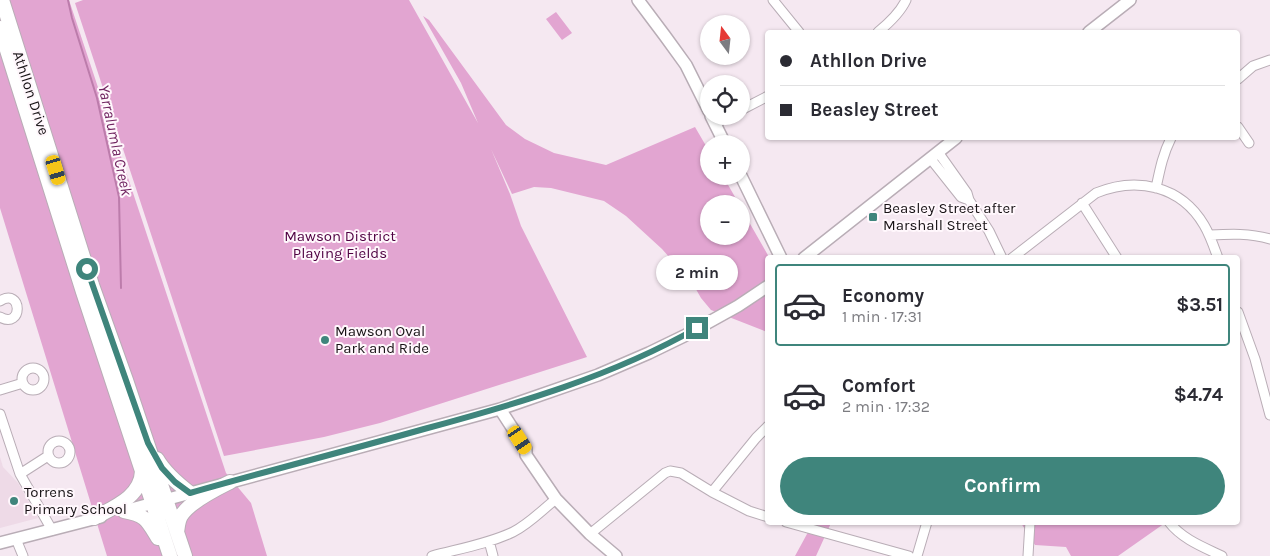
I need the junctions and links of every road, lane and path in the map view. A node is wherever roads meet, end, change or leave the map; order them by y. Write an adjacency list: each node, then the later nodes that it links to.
1 (2, 0): 41 (main road, Athllon Drive)
2 (638, 0): 12 (main road)
3 (773, 0): 7 (street)
4 (906, 0): 8 (street)
5 (1130, 0): 9 (main road)
6 (0, 28): 43 (main road, Athllon Drive)
7 (797, 30)
8 (881, 30)
9 (1092, 30)
10 (1270, 60): 11 (street)
11 (1240, 77)
12 (700, 93)
13 (765, 98): 14 (street)
14 (750, 105)
15 (1240, 130): 18 (street)
16 (953, 140): 19 (main road)
17 (1171, 140): 21 (street)
18 (1249, 143)
19 (934, 155): 26 (main road); 27 (street)
20 (745, 185): 25 (main road)
21 (1156, 188): 22 (street); 23 (street)
22 (1082, 203): 28 (street); 29 (street)
23 (1210, 236): 24 (street); 30 (street)
24 (1270, 239)
25 (780, 255)
26 (808, 255)
27 (1001, 255)
28 (1016, 255)
29 (1115, 255)
30 (1217, 255)
31 (765, 288): 37 (main road)
32 (0, 300): 33 (street)
33 (0, 317)
34 (1240, 318): 38 (street)
35 (23, 383): 36 (street)
36 (0, 390)
37 (497, 409): 45 (main road); 48 (main road)
38 (1269, 409)
39 (0, 414): 44 (street)
40 (765, 429): 46 (street)
41 (148, 443): 47 (main road); 49 (main road, Athllon Drive)
42 (48, 456): 44 (street)
43 (142, 471): 49 (main road, Athllon Drive); 52 (main road)
44 (20, 474): 57 (street)
45 (230, 482): 47 (main road); 58 (main road)
46 (712, 492): 51 (street); 59 (street)
47 (190, 493): 49 (main road)
48 (556, 499): 59 (main road); 61 (street)
49 (160, 502): 50 (main road); 58 (main road, Athllon Drive); 63 (main road, Athllon Drive)
50 (124, 511): 52 (main road); 63 (main road)
51 (765, 516)
52 (94, 518): 57 (main road)
53 (797, 525): 69 (street)
54 (926, 525): 70 (street)
55 (1030, 525): 71 (street)
56 (1171, 525): 72 (street)
57 (52, 530): 60 (main road)
58 (177, 532): 65 (main road, Athllon Drive)
59 (590, 534): 68 (main road)
60 (16, 539): 62 (main road); 64 (street)
61 (489, 541): 66 (street); 67 (street)
62 (0, 543)
63 (169, 554)
64 (23, 556)
65 (185, 556)
66 (432, 556)
67 (493, 556)
68 (616, 556)
69 (909, 556)
70 (917, 556)
71 (1028, 556)
72 (1222, 556)

